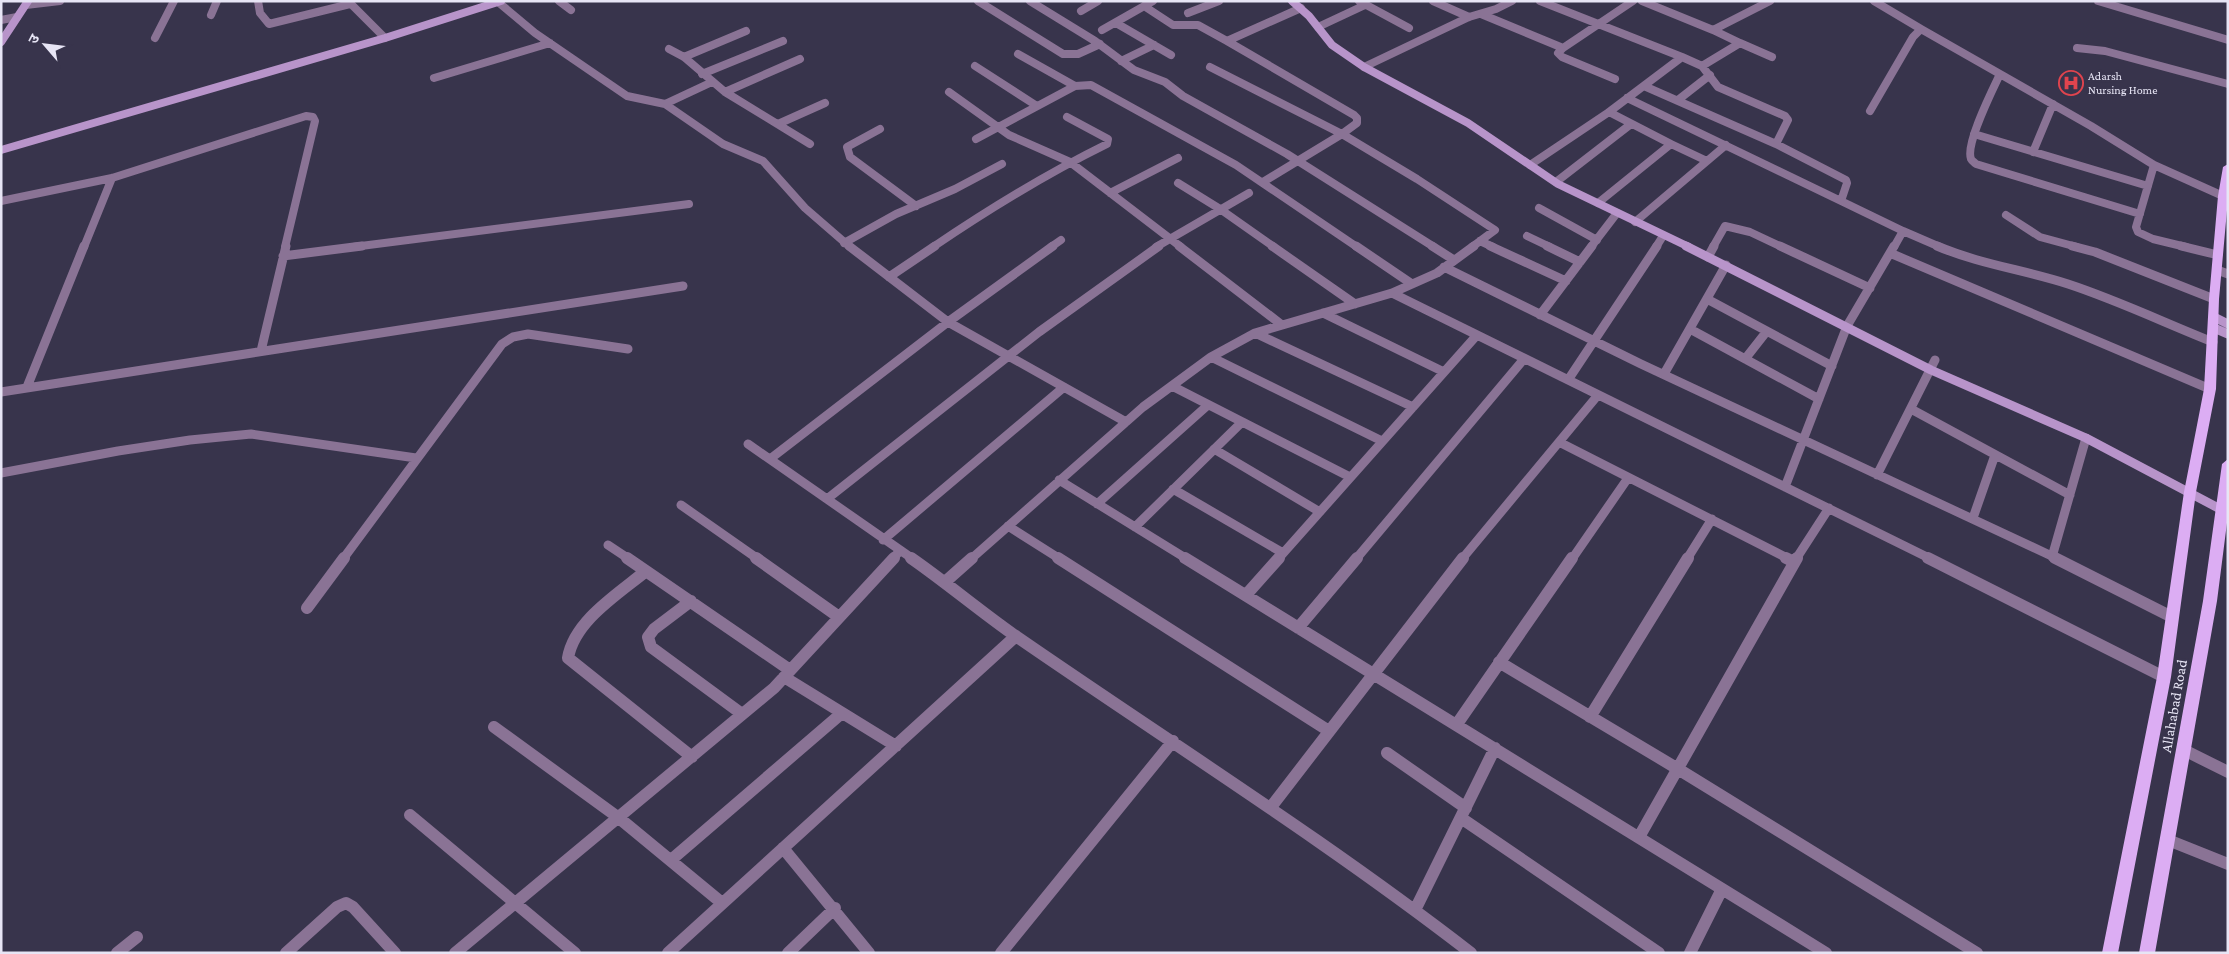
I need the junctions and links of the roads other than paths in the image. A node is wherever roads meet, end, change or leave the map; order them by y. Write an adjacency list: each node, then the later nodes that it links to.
1 (60, 1): 20 (street)
2 (174, 1): 43 (street)
3 (217, 1): 30 (street)
4 (258, 1): 21 (street)
5 (559, 1): 26 (street)
6 (978, 1): 51 (street)
7 (1030, 1): 51 (street)
8 (1098, 1): 27 (street)
9 (1153, 1): 24 (street)
10 (1218, 1): 28 (street)
11 (1292, 1): 25 (street)
12 (1434, 1): 32 (street)
13 (1512, 1): 29 (street)
14 (1540, 1): 35 (street)
15 (1634, 1): 35 (street)
16 (1642, 1): 40 (street)
17 (1770, 1): 40 (street)
18 (1874, 1): 38 (street)
19 (2098, 1): 45 (street)
20 (25, 2): 31 (street)
21 (349, 2): 44 (street)
22 (500, 2): 44 (street); 49 (street)
23 (1362, 3): 36 (street); 37 (street)
24 (1144, 6): 34 (street); 47 (street)
25 (1301, 8): 36 (street); 47 (street)
26 (571, 10)
27 (1081, 11)
28 (1188, 13)
29 (1481, 14): 32 (street); 53 (street)
30 (211, 15)
31 (13, 17): 33 (street); 42 (street); 48 (street)
32 (1469, 17): 66 (street)
33 (1, 20)
34 (1116, 22): 39 (street); 52 (street)
35 (1598, 24): 53 (street); 59 (street)
36 (1318, 26): 66 (street)
37 (1409, 28)
38 (1921, 29): 68 (street); 84 (street)
39 (1102, 30)
40 (1713, 30): 50 (street)
41 (746, 31): 58 (street)
42 (1, 32)
43 (155, 38)
44 (385, 38): 98 (street)
45 (2228, 40)
46 (783, 41): 67 (street)
47 (1227, 41): 91 (street)
48 (1, 42)
49 (550, 43): 70 (street); 81 (street)
50 (1740, 43): 60 (street); 64 (street)
51 (1100, 44): 62 (street)
52 (1154, 45): 57 (street); 62 (street)
53 (1563, 48): 71 (street)
54 (2077, 48): 73 (street)
55 (669, 49): 58 (street)
56 (1018, 54): 74 (street)
57 (1171, 56)
58 (684, 57): 67 (street)
59 (1682, 57): 64 (street); 75 (street)
60 (1772, 57)
61 (800, 59): 76 (street)
62 (1122, 60): 101 (street)
63 (976, 66): 83 (street)
64 (1702, 66): 69 (street)
65 (1210, 67): 91 (street)
66 (1364, 67): 105 (street)
67 (702, 74): 72 (street)
68 (2000, 74): 82 (street); 92 (street)
69 (1710, 75): 79 (street); 96 (street)
70 (434, 78)
71 (1615, 79)
72 (712, 82): 76 (street); 81 (street)
73 (2228, 84)
74 (1075, 86): 83 (street); 110 (street)
75 (1644, 86): 78 (street); 79 (street)
76 (725, 92): 87 (street)
77 (949, 92): 89 (street)
78 (1628, 98): 85 (street); 97 (street)
79 (1678, 100): 96 (street)
80 (825, 103): 87 (street)
81 (665, 104): 134 (street)
82 (2053, 104): 99 (street); 106 (street)
83 (1037, 106): 89 (street)
84 (1870, 111)
85 (1609, 112): 88 (street); 105 (street)
86 (1067, 117): 103 (street)
87 (778, 124): 94 (street)
88 (1631, 124): 95 (street); 111 (street)
89 (998, 127): 93 (street); 103 (street)
90 (880, 129): 120 (street)
91 (1342, 134): 101 (street); 133 (street)
92 (1974, 134): 99 (street); 124 (street)
93 (976, 139)
94 (810, 144)
95 (1671, 144): 102 (street); 118 (street)
96 (1776, 144): 117 (street)
97 (1726, 145): 102 (street); 117 (street)
98 (1, 150)
99 (2033, 152): 112 (street)
100 (1178, 158): 113 (street)
101 (1300, 161): 110 (street); 139 (street)
102 (1707, 161): 126 (street)
103 (1070, 162): 113 (street); 145 (street)
104 (1002, 164): 120 (street)
105 (1530, 165): 111 (street)
106 (2154, 165): 112 (street); 115 (street)
107 (2228, 167): 115 (main road)
108 (112, 178): 116 (street); 137 (street); 180 (street)
109 (1178, 182): 122 (street)
110 (1263, 182): 147 (street)
111 (1556, 182): 118 (street)
112 (2148, 186): 124 (street)
113 (1110, 193): 130 (street)
114 (1248, 193): 122 (street)
115 (2223, 196): 136 (main road)
116 (1, 201)
117 (1842, 201): 127 (street)
118 (1598, 203): 123 (street)
119 (690, 204): 137 (street)
120 (916, 206): 134 (street)
121 (1539, 208): 132 (street)
122 (1220, 209): 130 (street); 153 (street)
123 (1617, 213): 126 (street); 132 (street)
124 (2140, 214): 136 (street)
125 (2006, 216): 152 (street)
126 (1635, 222): 129 (street)
127 (1903, 231): 135 (street); 161 (street)
128 (1527, 236): 140 (street)
129 (1663, 236): 138 (street); 166 (street)
130 (1169, 238): 158 (street); 169 (street)
131 (1061, 240): 156 (street)
132 (1597, 240): 140 (street)
133 (1480, 241): 139 (street); 146 (street)
134 (844, 243): 145 (street)
135 (1890, 253): 149 (street); 182 (street)
136 (2218, 255): 143 (main road)
137 (283, 256): 168 (street)
138 (1708, 257): 141 (street); 149 (street)
139 (1454, 260): 142 (street)
140 (1580, 262): 146 (street)
141 (1726, 265): 151 (street); 159 (street)
142 (1444, 267): 147 (street); 155 (street)
143 (2217, 270): 144 (street); 152 (main road)
144 (2228, 274)
145 (889, 277): 156 (street)
146 (1566, 281): 155 (street)
147 (1412, 284): 150 (street)
148 (683, 286): 168 (street)
149 (1870, 288): 159 (street)
150 (1392, 293): 153 (street); 165 (street)
151 (1707, 299): 160 (street); 162 (street)
152 (2214, 299): 161 (main road)
153 (1355, 304): 154 (street)
154 (1323, 313): 158 (street); 176 (street)
155 (1540, 315): 166 (street)
156 (948, 322): 169 (street); 199 (street)
157 (2228, 324): 161 (street)
158 (1282, 325): 163 (street)
159 (1847, 326): 174 (street); 175 (street)
160 (1690, 329): 172 (street); 177 (street)
161 (2214, 329): 164 (street); 182 (main road)
162 (1767, 331): 172 (street); 174 (street)
163 (1255, 333): 170 (street); 187 (street)
164 (2228, 334)
165 (1477, 335): 171 (street); 176 (street)
166 (1594, 341): 177 (street); 178 (street)
167 (628, 349): 198 (street)
168 (261, 351): 180 (street)
169 (1009, 356): 181 (street); 210 (street)
170 (1211, 357): 179 (street); 193 (street)
171 (1524, 359): 178 (street); 233 (street)
172 (1744, 359): 185 (street)
173 (1935, 360): 175 (street)
174 (1832, 366): 185 (street)
175 (1931, 370): 188 (street); 191 (street)
176 (1444, 372): 187 (street)
177 (1664, 374): 192 (street)
178 (1568, 380): 184 (street)
179 (1172, 386): 186 (street); 189 (street)
180 (27, 387): 183 (street)
181 (1064, 387): 189 (street); 220 (street)
182 (2210, 389): 208 (main road)
183 (1, 392)
184 (1598, 395): 194 (street); 206 (street)
185 (1819, 399): 192 (street)
186 (1208, 405): 190 (street); 211 (street)
187 (1413, 407): 193 (street)
188 (1911, 410): 197 (street); 202 (street)
189 (1126, 422): 205 (street)
190 (1242, 422): 196 (street); 203 (street)
191 (2086, 438): 208 (street); 209 (street)
192 (1803, 440): 202 (street); 206 (street)
193 (1382, 441): 203 (street)
194 (1559, 442): 204 (street); 237 (street)
195 (748, 444): 199 (street)
196 (1214, 449): 207 (street); 215 (street)
197 (1995, 455): 209 (street); 216 (street)
198 (416, 458): 201 (street); 230 (street)
199 (770, 459): 210 (street)
200 (2228, 464): 214 (main road, Allahabad Road)
201 (1, 473)
202 (1877, 474): 216 (street)
203 (1350, 477): 215 (street)
204 (1628, 478): 217 (street); 235 (street)
205 (1060, 480): 211 (street); 218 (street)
206 (1785, 487): 213 (street)
207 (1173, 489): 219 (street); 223 (street)
208 (2190, 492): 214 (street); 232 (main road)
209 (2070, 495): 224 (street)
210 (826, 499): 220 (street)
211 (1097, 504): 219 (street)
212 (681, 505): 231 (street)
213 (1829, 508): 225 (street); 238 (street)
214 (2222, 510): 248 (main road, Allahabad Road)
215 (1320, 512): 223 (street)
216 (1973, 518): 224 (street)
217 (1712, 519): 225 (street); 241 (street)
218 (1008, 526): 227 (street); 244 (street)
219 (1135, 527): 228 (street)
220 (883, 540): 222 (street)
221 (608, 546): 226 (street)
222 (900, 551): 227 (street); 231 (street)
223 (1283, 553): 228 (street)
224 (2052, 557): 232 (street)
225 (1794, 562): 251 (street)
226 (646, 571): 229 (street); 250 (street)
227 (945, 582): 234 (street)
228 (1246, 595): 233 (street)
229 (691, 602): 236 (street); 240 (street)
230 (307, 608)
231 (839, 617): 236 (street)
232 (2172, 617): 238 (main road)
233 (1298, 628): 237 (street)
234 (1016, 636): 245 (street); 246 (street)
235 (1499, 662): 241 (street); 242 (street)
236 (787, 673): 239 (street); 240 (street)
237 (1372, 673): 242 (street); 244 (street)
238 (2164, 678): 282 (main road)
239 (842, 713): 246 (street); 260 (street)
240 (742, 714): 250 (street)
241 (1590, 717): 251 (street)
242 (1457, 724): 247 (street)
243 (494, 727): 256 (street)
244 (1328, 731): 253 (street)
245 (1173, 741): 253 (street); 276 (street)
246 (896, 746): 259 (street)
247 (1494, 748): 254 (street); 257 (street)
248 (2184, 750): 252 (street); 258 (main road, Allahabad Road)
249 (1387, 753): 254 (street)
250 (692, 757): 256 (street)
251 (1678, 769): 257 (street); 281 (street)
252 (2228, 772)
253 (1271, 807): 266 (street)
254 (1464, 813): 266 (street); 278 (street)
255 (410, 815): 263 (street)
256 (619, 818): 260 (street); 263 (street)
257 (1639, 837): 262 (street)
258 (2168, 840): 261 (street); 283 (main road, Allahabad Road)
259 (783, 848): 264 (street); 265 (street)
260 (670, 860): 264 (street)
261 (2228, 864)
262 (1722, 889): 279 (street); 280 (street)
263 (517, 903): 271 (street); 272 (street)
264 (722, 903): 273 (street)
265 (834, 908): 274 (street); 275 (street)
266 (1415, 910): 277 (street)
267 (137, 937): 268 (street)
268 (117, 953)
269 (286, 953): 270 (street)
270 (394, 953)
271 (455, 953)
272 (575, 953)
273 (668, 953)
274 (788, 953)
275 (869, 953)
276 (1001, 953)
277 (1471, 953)
278 (1659, 953)
279 (1690, 953)
280 (1826, 953)
281 (1977, 953)
282 (2110, 953)
283 (2147, 953)

